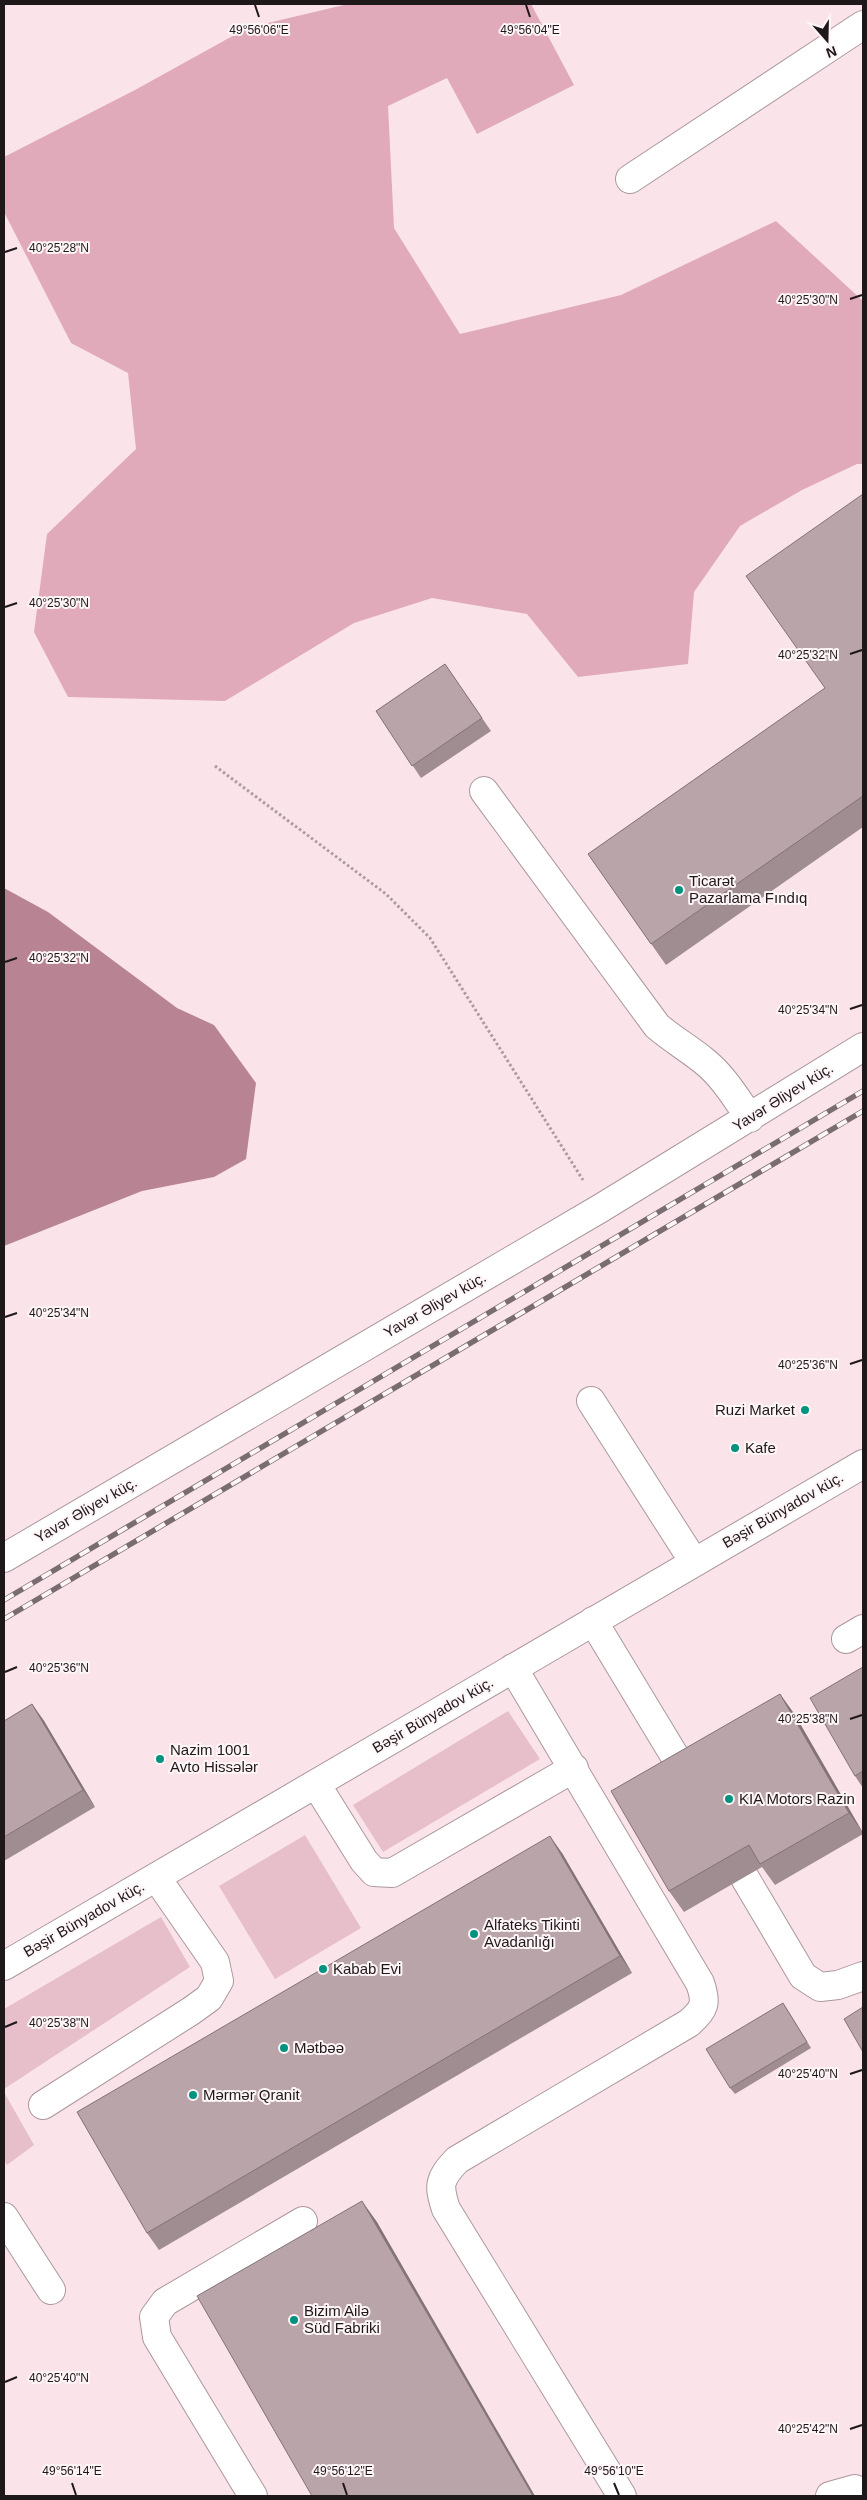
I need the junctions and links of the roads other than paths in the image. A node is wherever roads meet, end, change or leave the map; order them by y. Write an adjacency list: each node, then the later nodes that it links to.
1 (863, 25): 2 (street)
2 (630, 180)
3 (484, 790): 5 (street)
4 (863, 1047): 5 (street, Yavər Əliyev küç.)
5 (750, 1118): 8 (street, Yavər Əliyev küç.)
6 (591, 1401): 9 (street)
7 (863, 1464): 9 (street, Bəşir Bünyadov küç.)
8 (4, 1558)
9 (694, 1562): 10 (street, Bəşir Bünyadov küç.)
10 (593, 1621): 11 (street, Bəşir Bünyadov küç.); 13 (street)
11 (513, 1668): 12 (street); 14 (street, Bəşir Bünyadov küç.)
12 (574, 1768): 14 (street); 25 (street)
13 (688, 1778)
14 (316, 1784): 15 (street, Bəşir Bünyadov küç.)
15 (156, 1877): 17 (street, Bəşir Bünyadov küç.); 19 (street)
16 (744, 1878): 18 (street)
17 (4, 1966)
18 (863, 1976)
19 (43, 2105)
20 (4, 2217): 22 (street)
21 (303, 2221): 24 (street)
22 (51, 2290)
23 (863, 2495): 26 (street)
24 (254, 2496)
25 (622, 2496)
26 (830, 2496)

